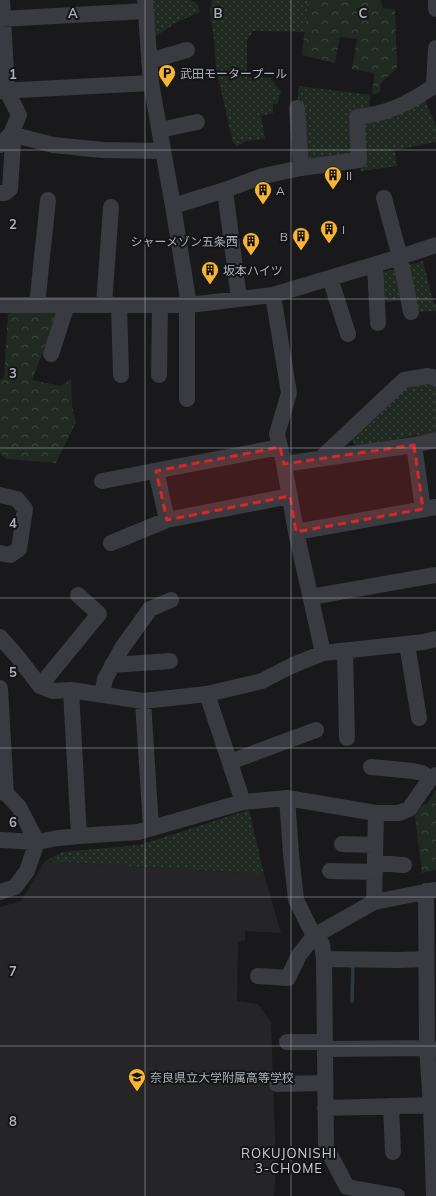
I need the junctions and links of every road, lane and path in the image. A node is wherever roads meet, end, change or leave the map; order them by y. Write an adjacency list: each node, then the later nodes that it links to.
1 (2, 0): 5 (street)
2 (436, 0): 4 (street)
3 (146, 6): 5 (street); 8 (street)
4 (436, 9)
5 (1, 19): 11 (street)
6 (436, 48): 10 (street)
7 (187, 50): 8 (street)
8 (150, 61): 9 (street)
9 (151, 83): 11 (street); 14 (street)
10 (435, 86): 17 (street)
11 (4, 91): 15 (street)
12 (297, 108): 17 (street)
13 (197, 122): 14 (street)
14 (160, 130): 16 (street)
15 (5, 139): 16 (street); 19 (street)
16 (163, 150): 22 (street)
17 (301, 168): 18 (street)
18 (225, 190): 22 (street); 29 (street)
19 (0, 193)
20 (384, 198): 25 (street)
21 (48, 200): 31 (street)
22 (173, 206): 35 (street)
23 (111, 207): 33 (street)
24 (436, 245): 25 (street)
25 (400, 257): 26 (street); 36 (street)
26 (375, 265): 27 (street); 37 (street)
27 (330, 278): 28 (street); 38 (street)
28 (273, 295): 29 (street); 46 (street)
29 (239, 299): 35 (street)
30 (0, 305): 31 (street)
31 (37, 305): 32 (street)
32 (67, 305): 33 (street); 39 (street)
33 (112, 305): 34 (street); 40 (street)
34 (160, 305): 35 (street); 41 (street)
35 (188, 305): 43 (street)
36 (411, 312)
37 (378, 323)
38 (348, 334)
39 (51, 354)
40 (121, 375)
41 (158, 375)
42 (436, 378): 47 (street)
43 (187, 399)
44 (436, 440): 45 (street)
45 (414, 445): 47 (street); 53 (street)
46 (280, 447): 48 (street); 49 (street)
47 (321, 458): 48 (street)
48 (284, 464): 52 (street)
49 (156, 471): 50 (street); 54 (street)
50 (102, 481)
51 (0, 495): 57 (street)
52 (290, 496): 54 (street); 55 (street)
53 (430, 508): 55 (street)
54 (167, 520): 56 (street)
55 (296, 532): 60 (street)
56 (110, 543)
57 (0, 553)
58 (436, 575): 60 (street)
59 (78, 596): 69 (street)
60 (311, 597): 66 (street)
61 (171, 600): 68 (street)
62 (0, 639): 69 (street)
63 (436, 639): 64 (street)
64 (407, 644): 65 (street); 75 (street)
65 (345, 651): 66 (street); 77 (street)
66 (323, 653): 72 (street)
67 (170, 661): 68 (street)
68 (112, 665): 73 (street)
69 (40, 686): 71 (street)
70 (0, 688): 81 (street)
71 (71, 690): 73 (street); 86 (street)
72 (207, 694): 74 (street); 78 (street)
73 (102, 695): 74 (street)
74 (142, 701): 85 (street)
75 (418, 718)
76 (316, 730): 78 (street)
77 (347, 738)
78 (230, 762): 83 (street)
79 (371, 767): 80 (street)
80 (433, 777): 84 (street)
81 (3, 791): 88 (street)
82 (287, 798): 83 (street); 84 (street); 97 (street)
83 (243, 802): 85 (street)
84 (376, 813): 90 (street)
85 (151, 828): 86 (street)
86 (79, 836): 88 (street)
87 (0, 840): 88 (street)
88 (37, 842): 95 (street)
89 (342, 844): 90 (street)
90 (375, 845): 92 (street)
91 (404, 865): 92 (street)
92 (375, 868): 93 (street); 96 (street)
93 (330, 871)
94 (431, 890): 96 (street); 99 (street)
95 (0, 892)
96 (374, 902): 97 (street)
97 (314, 936): 98 (street); 100 (street)
98 (324, 959): 99 (street); 102 (street)
99 (426, 959): 103 (street)
100 (258, 976)
101 (287, 1042): 102 (street)
102 (325, 1046): 103 (street); 104 (street)
103 (432, 1049): 106 (street)
104 (326, 1083): 105 (street); 108 (street)
105 (277, 1084)
106 (434, 1105): 107 (street); 110 (street)
107 (390, 1106): 108 (street); 109 (street)
108 (325, 1108): 111 (street)
109 (393, 1152)
110 (434, 1154): 112 (street)
111 (397, 1196)
112 (434, 1196)

